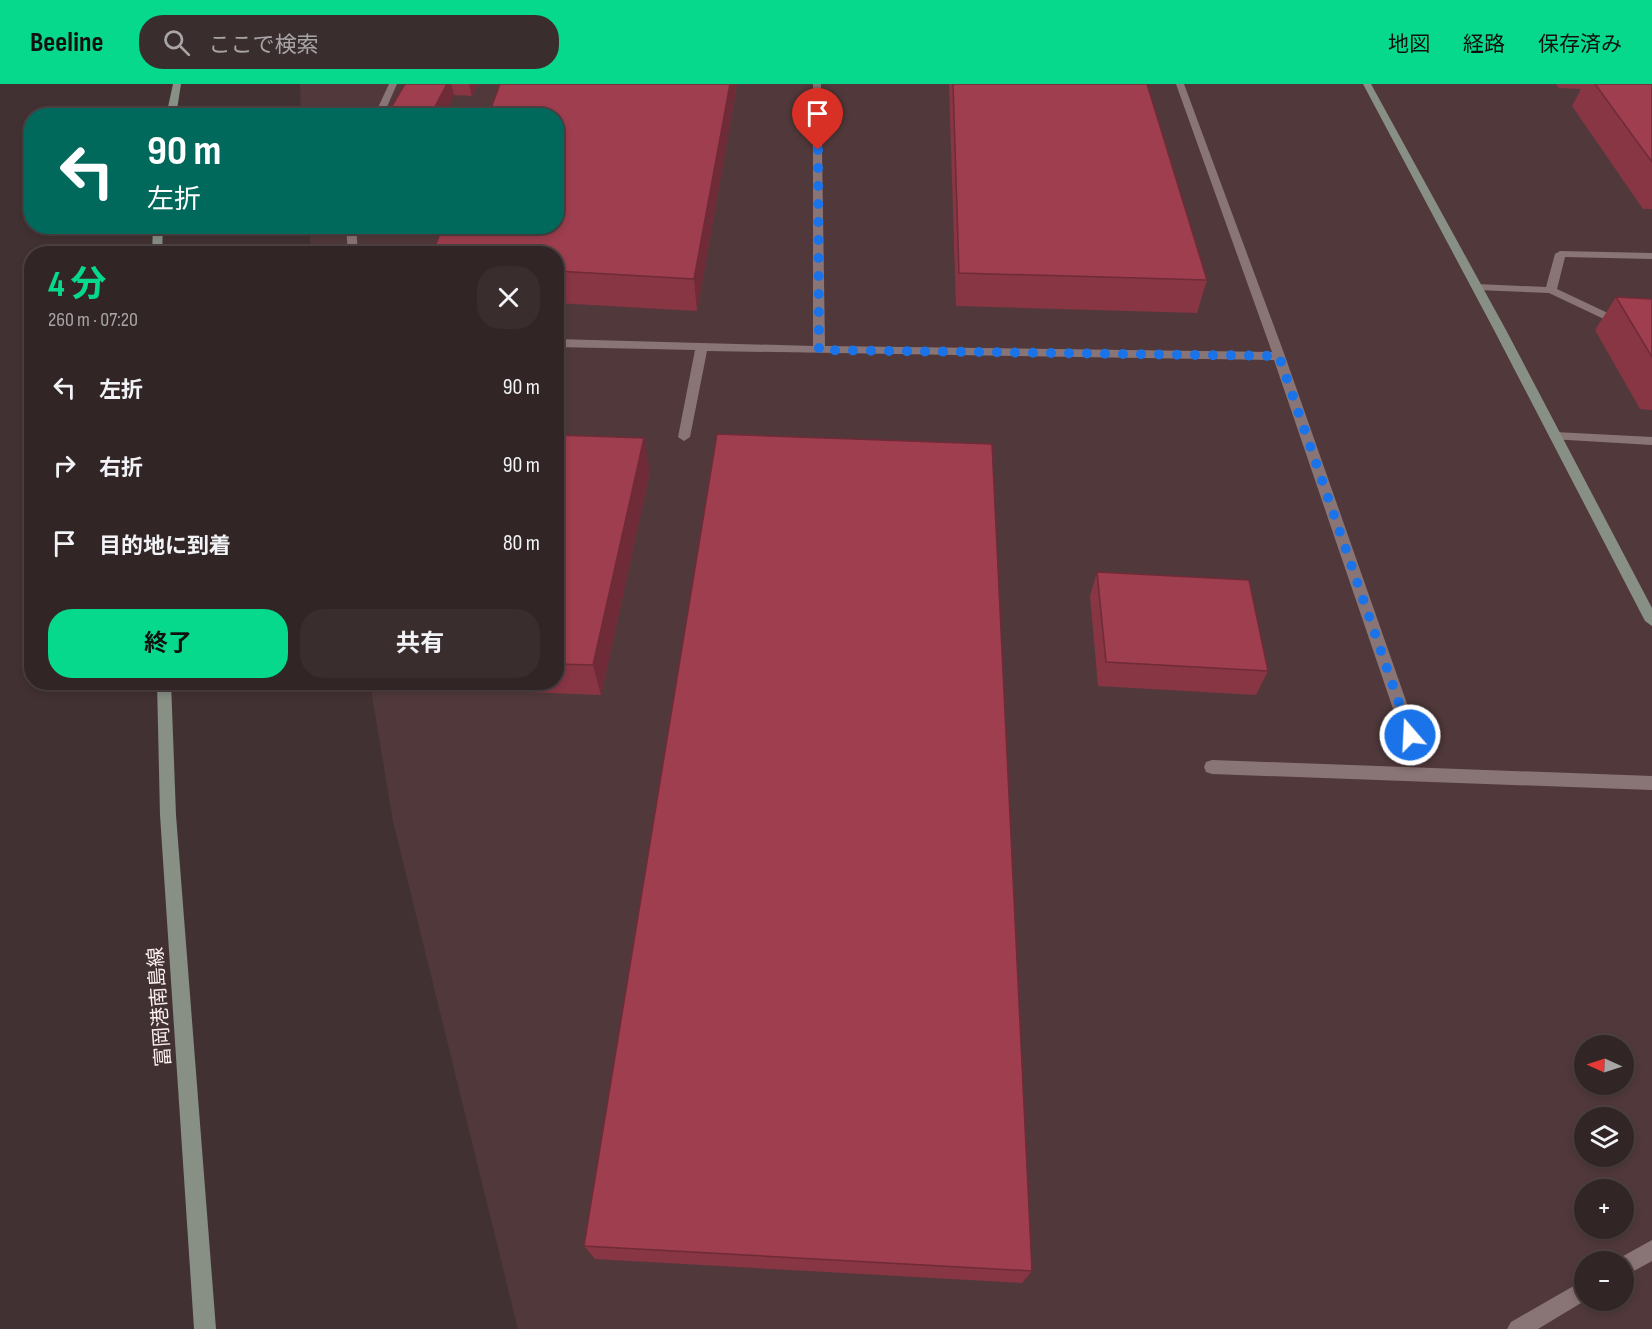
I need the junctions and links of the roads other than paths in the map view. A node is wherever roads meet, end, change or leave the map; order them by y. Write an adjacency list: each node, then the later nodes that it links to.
1 (177, 84): 6 (street)
2 (393, 84): 7 (street)
3 (817, 84): 14 (street)
4 (1180, 84): 15 (street)
5 (1367, 84): 9 (street)
6 (172, 108)
7 (382, 108)
8 (1652, 256): 10 (street)
9 (1477, 287): 10 (street); 16 (street)
10 (1551, 290): 11 (street)
11 (1652, 319)
12 (564, 342): 13 (street)
13 (702, 346): 14 (street); 17 (street)
14 (819, 350): 15 (street)
15 (1279, 356): 21 (street)
16 (1555, 436): 18 (street); 19 (street)
17 (684, 437)
18 (1652, 441)
19 (1650, 614)
20 (164, 690): 27 (street, 富岡港南島線)
21 (1410, 735)
22 (1212, 767): 23 (street)
23 (1652, 783)
24 (1652, 1250): 25 (street)
25 (1634, 1261)
26 (1574, 1296): 28 (street)
27 (205, 1329)
28 (1518, 1329)

